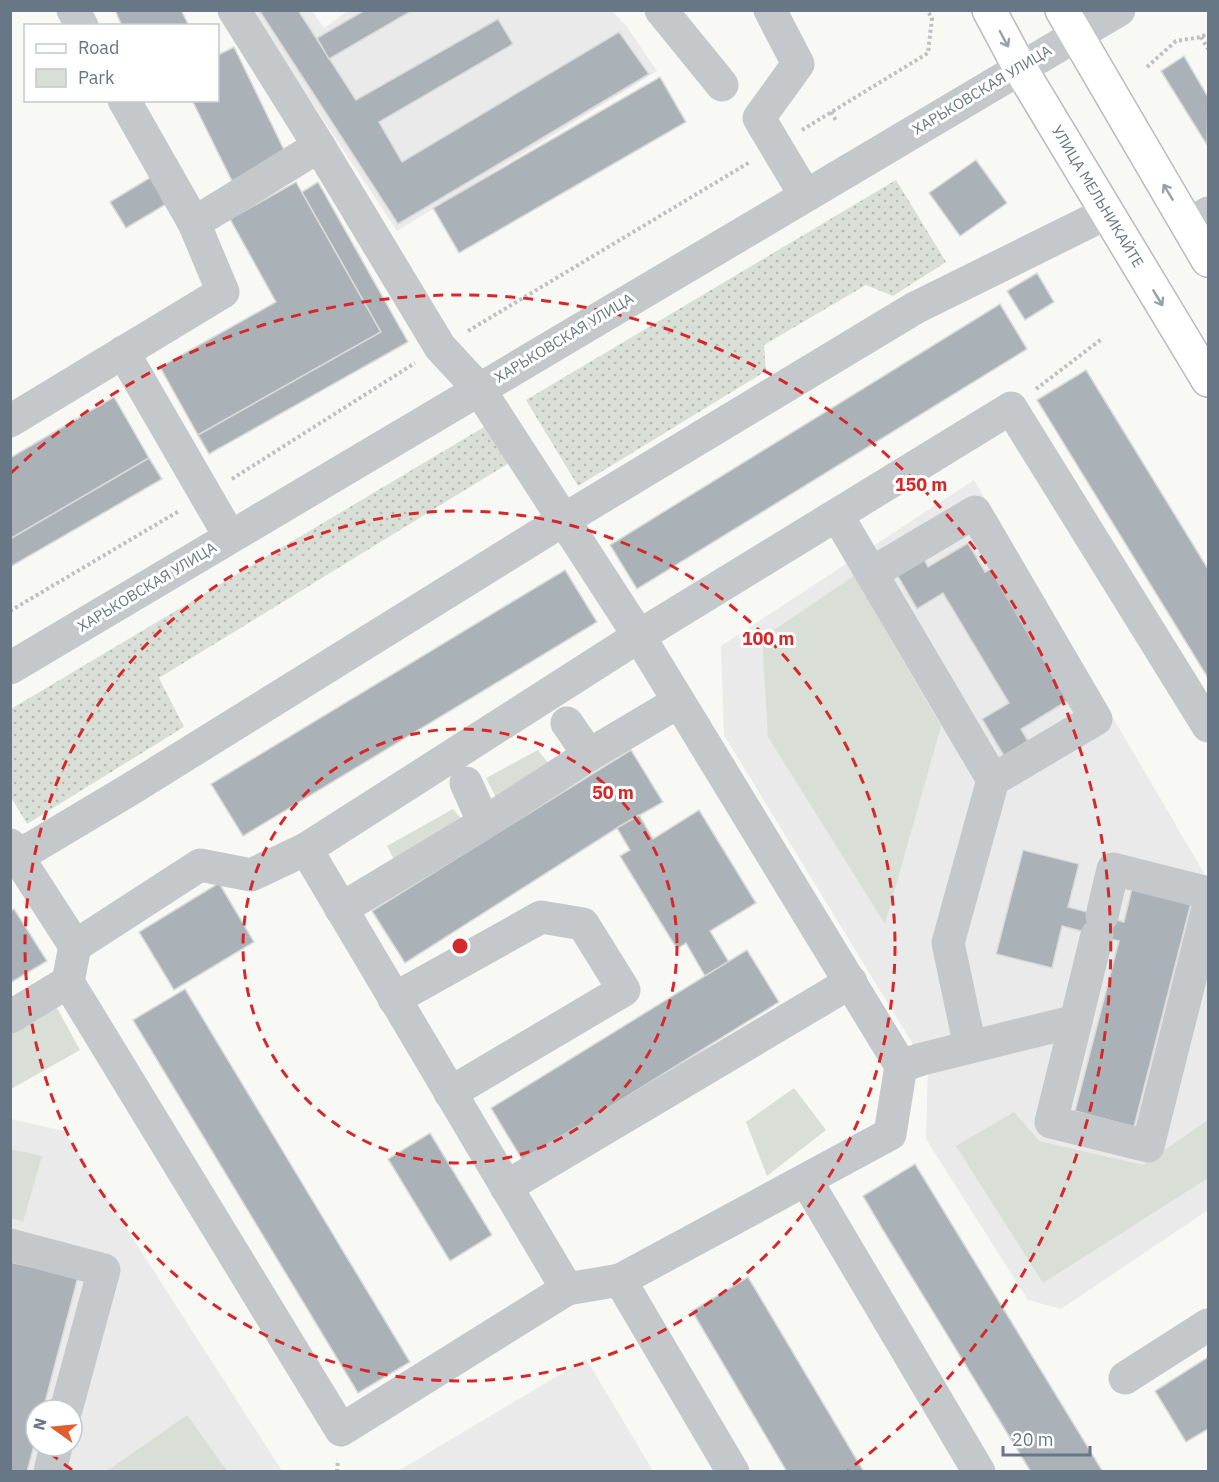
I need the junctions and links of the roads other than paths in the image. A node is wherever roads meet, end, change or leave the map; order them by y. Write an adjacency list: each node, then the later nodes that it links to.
1 (74, 10): 8 (street)
2 (234, 10): 12 (street)
3 (661, 10): 10 (street)
4 (770, 10): 13 (street)
5 (989, 10): 9 (main road, УЛИЦА МЕЛЬНИКАЙТЕ, one-way to 9)
6 (1119, 10): 7 (street, ХАРЬКОВСКАЯ УЛИЦА)
7 (1069, 23): 9 (street, ХАРЬКОВСКАЯ УЛИЦА); 15 (main road, one-way to 7)
8 (81, 24)
9 (1020, 68): 13 (street, ХАРЬКОВСКАЯ УЛИЦА); 14 (main road, УЛИЦА МЕЛЬНИКАЙТЕ)
10 (722, 85)
11 (125, 102): 16 (street)
12 (319, 146): 16 (street); 20 (street)
13 (805, 195): 20 (street, ХАРЬКОВСКАЯ УЛИЦА)
14 (1107, 213): 19 (main road, УЛИЦА МЕЛЬНИКАЙТЕ, one-way to 19); 23 (street)
15 (1198, 220): 17 (main road)
16 (194, 223): 18 (street)
17 (1209, 260)
18 (123, 352): 21 (street); 24 (street)
19 (1209, 380)
20 (479, 389): 23 (street); 24 (street, ХАРЬКОВСКАЯ УЛИЦА)
21 (10, 421)
22 (837, 515): 25 (street); 26 (street); 30 (street)
23 (565, 519): 26 (street); 36 (street)
24 (230, 537): 27 (street, ХАРЬКОВСКАЯ УЛИЦА)
25 (872, 573): 32 (street); 32 (street)
26 (639, 636): 28 (street); 35 (street)
27 (10, 668)
28 (678, 702): 31 (street); 42 (street)
29 (567, 723): 31 (street)
30 (1209, 726)
31 (589, 755): 34 (street)
32 (993, 780): 46 (street)
33 (466, 783): 34 (street)
34 (484, 823): 39 (street)
35 (306, 849): 39 (street); 40 (street)
36 (13, 855): 40 (street)
37 (1209, 893): 45 (street)
38 (1209, 908): 45 (street)
39 (341, 909): 43 (street)
40 (75, 946): 41 (street)
41 (68, 982): 44 (street); 53 (street)
42 (851, 982): 47 (street); 50 (street)
43 (394, 999): 48 (street); 48 (street)
44 (10, 1017)
45 (1076, 1021): 46 (street)
46 (970, 1047): 47 (street)
47 (901, 1066): 49 (street)
48 (450, 1093): 50 (street)
49 (806, 1180): 52 (street); 58 (street)
50 (506, 1187): 53 (street)
51 (10, 1245): 56 (street)
52 (620, 1280): 53 (street); 57 (street)
53 (567, 1289)
54 (1209, 1325): 55 (street)
55 (1125, 1378)
56 (69, 1398)
57 (733, 1472)
58 (979, 1472)

